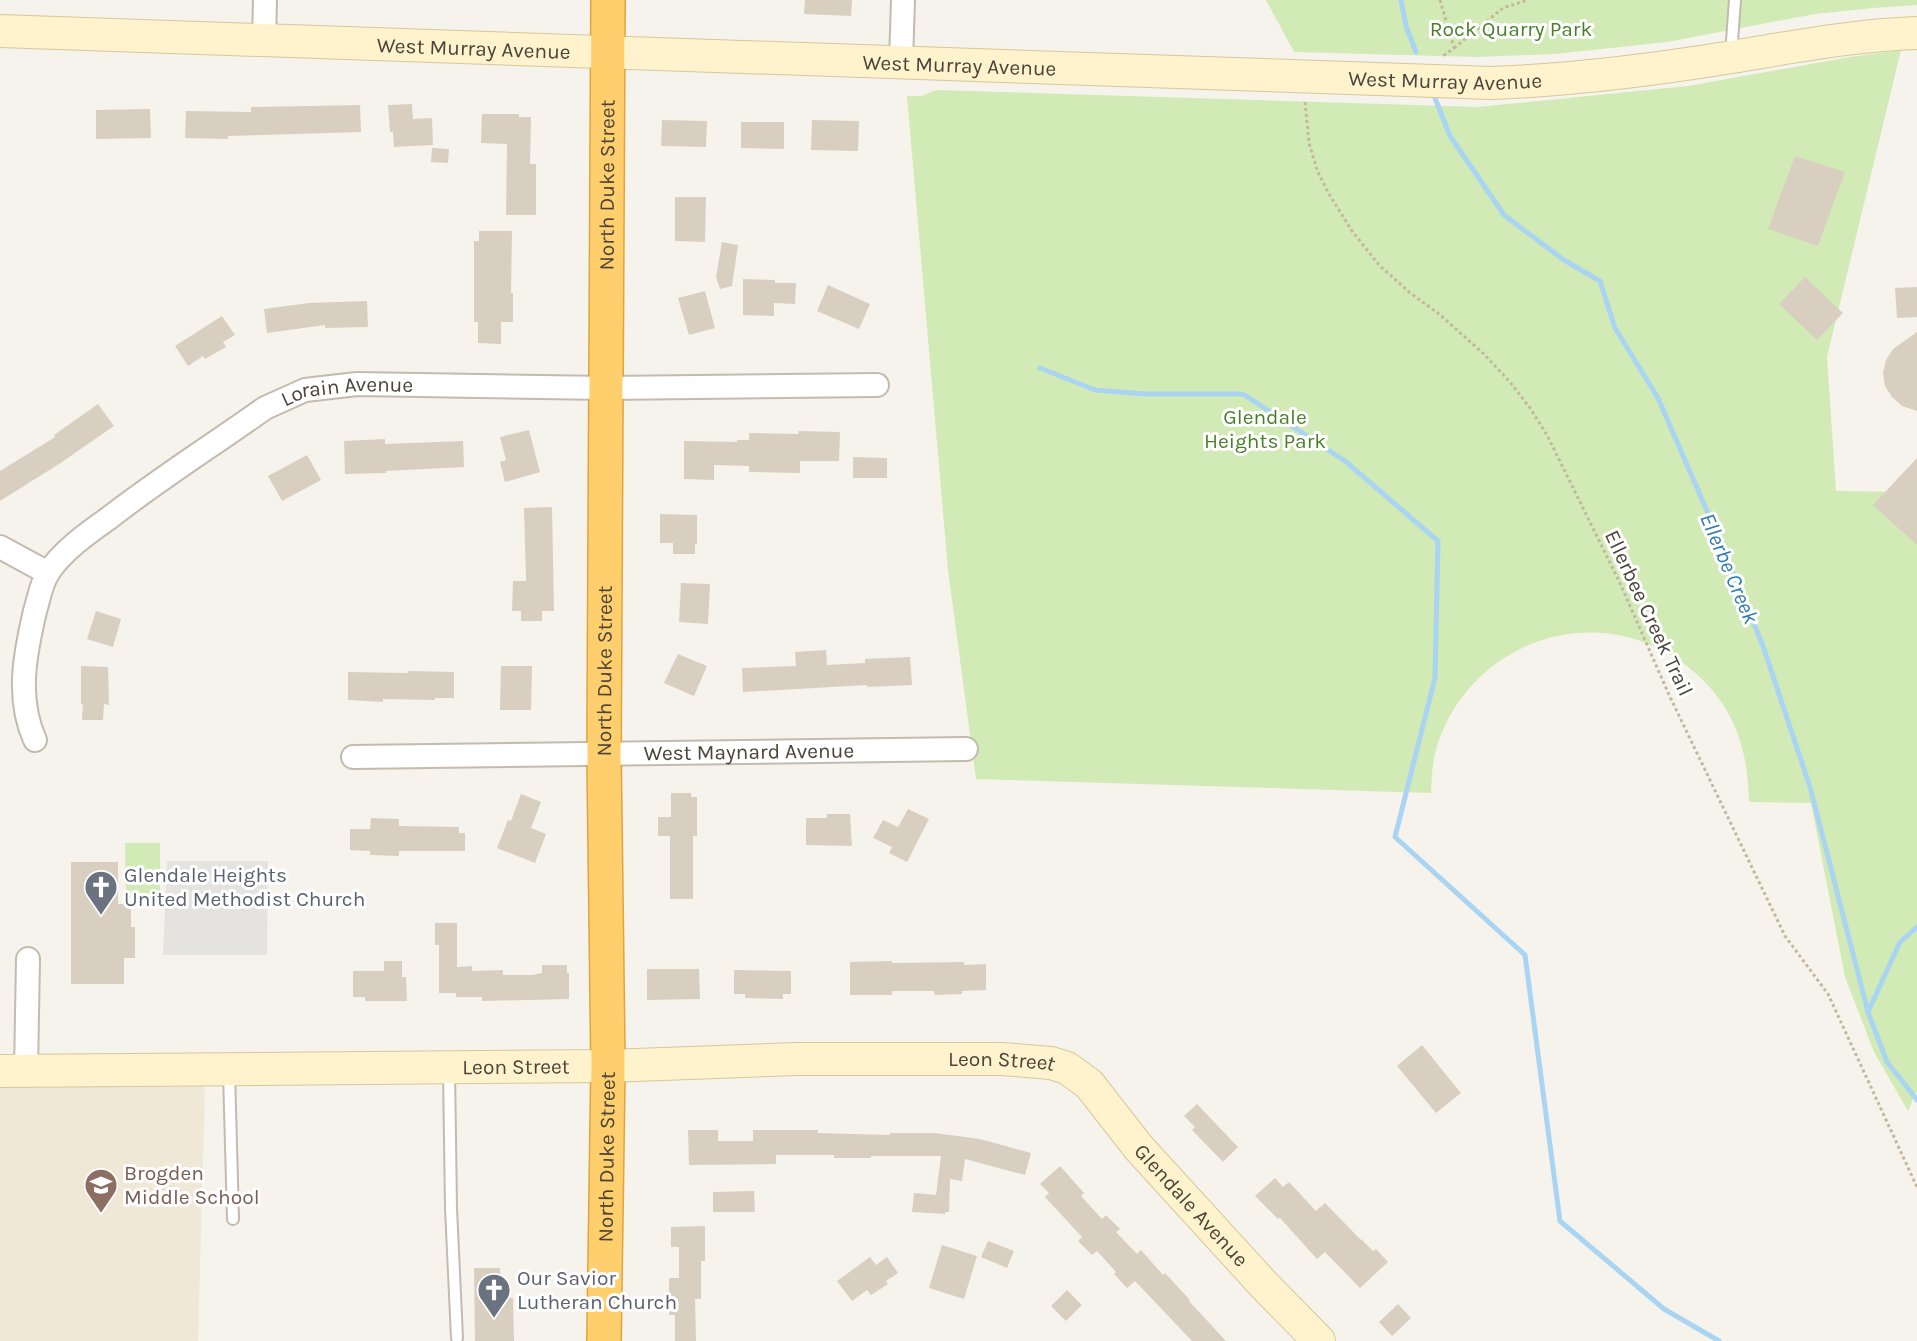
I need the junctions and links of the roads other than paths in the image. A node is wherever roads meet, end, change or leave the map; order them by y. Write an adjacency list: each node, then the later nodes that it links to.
1 (265, 0): 7 (street)
2 (608, 0): 8 (highway, North Duke Street)
3 (903, 0): 10 (street)
4 (1736, 0): 9 (lane)
5 (0, 31): 7 (street, West Murray Avenue)
6 (1917, 33): 9 (street, West Murray Avenue)
7 (264, 41): 8 (street, West Murray Avenue)
8 (608, 54): 10 (street, West Murray Avenue); 12 (highway, North Duke Street)
9 (1731, 57): 10 (street, West Murray Avenue)
10 (901, 62)
11 (877, 385): 12 (street, Lorain Avenue)
12 (607, 388): 14 (street, Lorain Avenue); 17 (highway, North Duke Street)
13 (0, 547): 14 (street)
14 (48, 573): 15 (street, Lorain Avenue)
15 (35, 740)
16 (966, 749): 17 (street, West Maynard Avenue)
17 (604, 754): 18 (street, West Maynard Avenue); 20 (highway, North Duke Street)
18 (353, 756)
19 (27, 959): 24 (street)
20 (608, 1066): 21 (street, Leon Street); 22 (street, Leon Street); 27 (highway, North Duke Street)
21 (450, 1067): 23 (street, Leon Street); 26 (lane)
22 (1067, 1068): 28 (street, Glendale Avenue)
23 (228, 1069): 24 (street, Leon Street); 25 (lane)
24 (13, 1071)
25 (233, 1220)
26 (457, 1338)
27 (604, 1341)
28 (1319, 1341)

